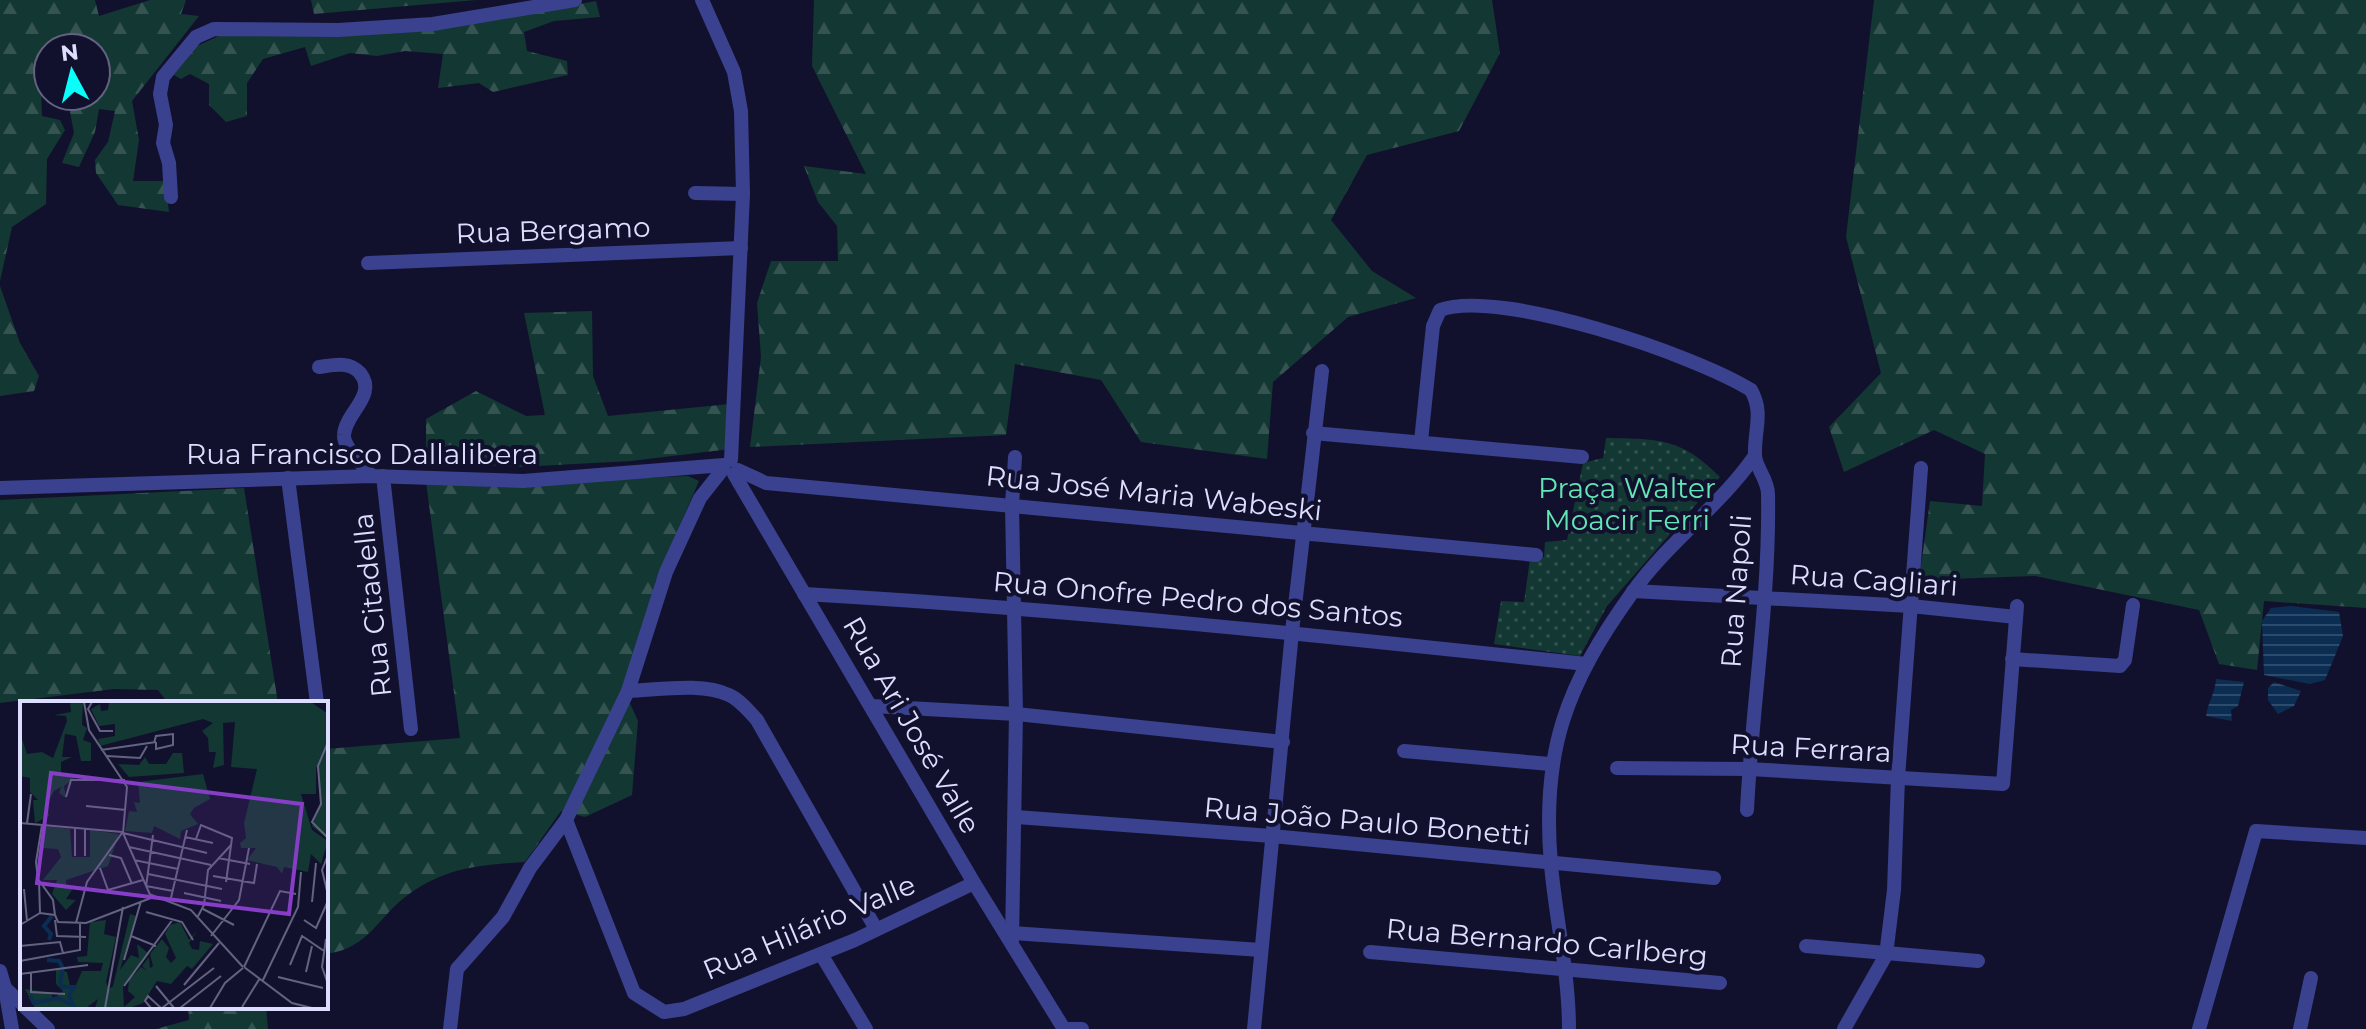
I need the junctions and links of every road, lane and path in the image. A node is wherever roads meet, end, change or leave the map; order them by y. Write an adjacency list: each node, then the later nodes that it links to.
1 (575, 0): 5 (street)
2 (702, 0): 4 (street)
3 (695, 193): 4 (street)
4 (743, 194): 6 (street)
5 (171, 197)
6 (741, 248): 7 (street, Rua Bergamo); 16 (street)
7 (368, 263)
8 (319, 367): 17 (street)
9 (1322, 371): 10 (street)
10 (1313, 433): 11 (street); 23 (street)
11 (1421, 441): 13 (street); 14 (street, Rua Napoli)
12 (1015, 457): 22 (street)
13 (1582, 457)
14 (1754, 457): 25 (street); 27 (street, Rua Napoli)
15 (1921, 468): 29 (street)
16 (724, 469): 17 (street, Rua Francisco Dallalibera); 19 (street, Rua José Maria Wabeski); 21 (street, Rua Ari José Valle); 34 (street)
17 (377, 476): 18 (street, Rua Francisco Dallalibera); 38 (street, Rua Citadella)
18 (288, 478): 20 (street, Rua Francisco Dallalibera); 35 (street)
19 (766, 483): 21 (street); 22 (street, Rua José Maria Wabeski)
20 (0, 488)
21 (749, 495): 26 (street, Rua Ari José Valle)
22 (1012, 505): 23 (street, Rua José Maria Wabeski); 30 (street)
23 (1302, 534): 24 (street, Rua José Maria Wabeski); 31 (street)
24 (1536, 555)
25 (1633, 591): 27 (street, Rua Cagliari); 33 (street)
26 (804, 594): 30 (street, Rua Onofre Pedro dos Santos); 36 (street, Rua Ari José Valle)
27 (1762, 599): 29 (street, Rua Cagliari); 43 (street, Rua Napoli)
28 (2133, 605): 32 (street)
29 (1911, 606): 32 (street, Rua Cagliari); 44 (street)
30 (1014, 607): 31 (street, Rua Onofre Pedro dos Santos); 37 (street)
31 (1292, 632): 33 (street, Rua Onofre Pedro dos Santos); 39 (street)
32 (2012, 659): 44 (street, Rua Ferrara)
33 (1586, 664): 41 (street)
34 (628, 691): 47 (street); 53 (street)
35 (317, 701)
36 (872, 706): 37 (street); 52 (street, Rua Ari José Valle)
37 (1016, 714): 39 (street); 46 (street)
38 (411, 729)
39 (1283, 742): 48 (street)
40 (1404, 751): 41 (street)
41 (1550, 764): 50 (street)
42 (1617, 768): 43 (street, Rua Ferrara)
43 (1749, 769): 44 (street, Rua Ferrara); 45 (street, Rua Napoli)
44 (1898, 778): 59 (street)
45 (1747, 810)
46 (1016, 817): 48 (street, Rua João Paulo Bonetti); 54 (street)
47 (566, 820): 58 (street, Rua Hilário Valle); 71 (street)
48 (1272, 836): 50 (street, Rua João Paulo Bonetti); 56 (street)
49 (2366, 838): 76 (street)
50 (1551, 864): 51 (street, Rua João Paulo Bonetti); 62 (street)
51 (1714, 878)
52 (974, 883): 53 (street, Rua Hilário Valle); 54 (street, Rua Ari José Valle)
53 (876, 929): 58 (street, Rua Hilário Valle)
54 (1012, 937): 56 (street); 68 (street, Rua Ari José Valle)
55 (1806, 946): 59 (street)
56 (1261, 950): 73 (street)
57 (1370, 952): 62 (street, Rua Bernardo Carlberg)
58 (821, 954): 72 (street)
59 (1886, 955): 60 (street); 75 (street)
60 (1978, 961)
61 (0, 971): 65 (street)
62 (1564, 971): 64 (street, Rua Bernardo Carlberg); 74 (street)
63 (2311, 978): 77 (street)
64 (1720, 983)
65 (5, 988): 66 (street); 69 (street)
66 (20, 1002)
67 (27, 1009): 70 (street)
68 (1072, 1028)
69 (12, 1029)
70 (48, 1029)
71 (450, 1029)
72 (866, 1029)
73 (1254, 1029)
74 (1569, 1029)
75 (1844, 1029)
76 (2199, 1029)
77 (2300, 1029)

